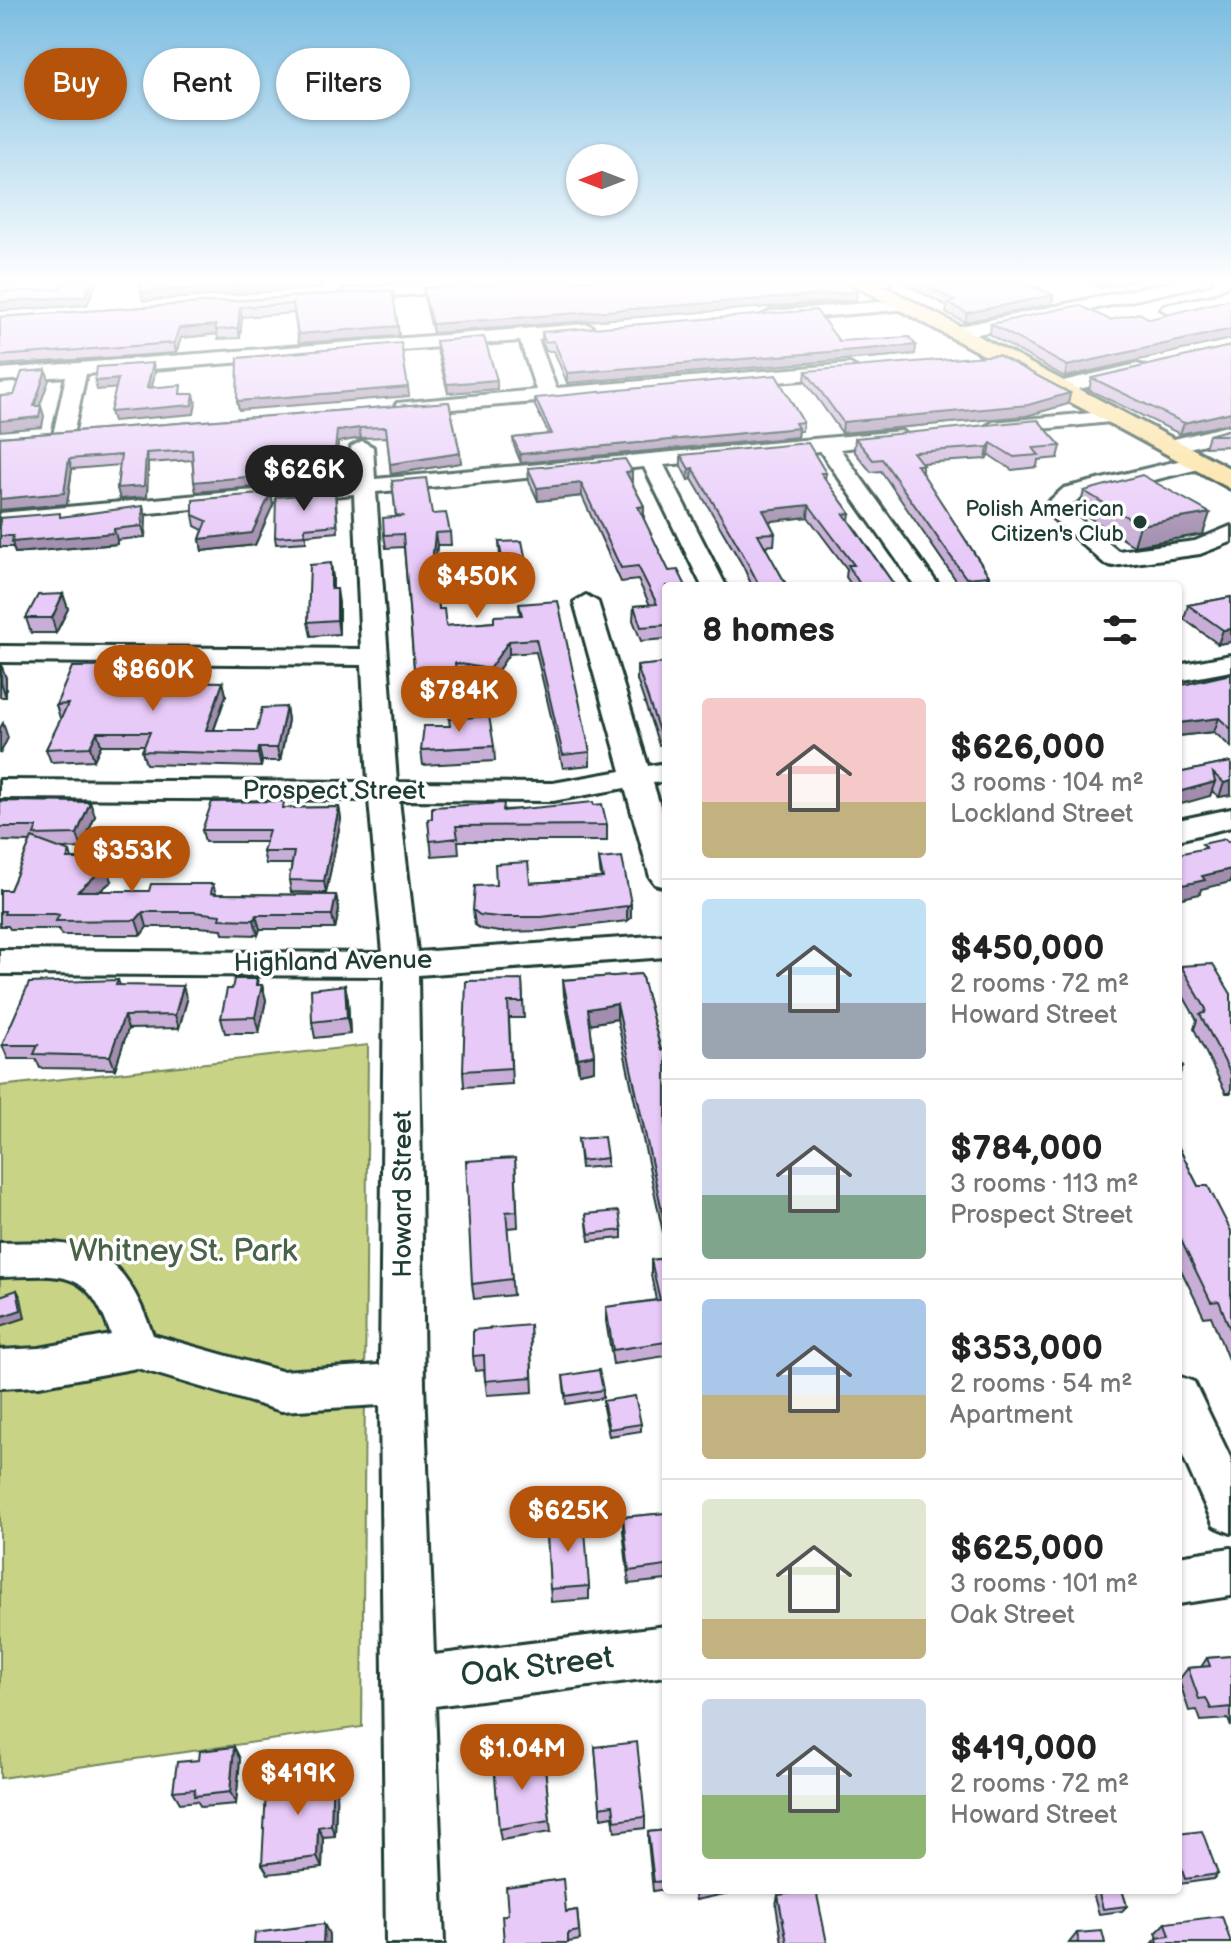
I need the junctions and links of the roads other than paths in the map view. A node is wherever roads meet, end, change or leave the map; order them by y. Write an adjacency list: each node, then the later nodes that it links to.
1 (56, 371): 7 (street)
2 (76, 371): 14 (street)
3 (539, 371): 9 (street)
4 (845, 371): 9 (street)
5 (1025, 371): 8 (main road)
6 (1131, 371): 8 (street)
7 (0, 375)
8 (1057, 388): 11 (main road)
9 (548, 395): 10 (street)
10 (378, 409)
11 (1113, 417): 12 (street); 18 (main road)
12 (971, 431)
13 (1231, 431): 18 (street)
14 (90, 433)
15 (917, 436): 16 (street)
16 (826, 444): 19 (street); 29 (street)
17 (362, 447): 23 (street, Howard Street)
18 (1170, 447): 20 (main road)
19 (651, 460): 23 (street); 28 (street)
20 (1199, 462): 21 (street); 22 (main road)
21 (1147, 475): 24 (street); 27 (street)
22 (1231, 480)
23 (363, 485): 26 (street); 32 (street, Howard Street)
24 (1162, 495)
25 (1203, 518): 27 (street)
26 (0, 520)
27 (1230, 533)
28 (712, 582)
29 (924, 582)
30 (586, 602): 36 (street)
31 (0, 654): 32 (street)
32 (373, 657): 38 (street, Howard Street)
33 (1231, 663): 34 (street)
34 (1182, 672)
35 (662, 773): 36 (street, Prospect Street)
36 (636, 778): 38 (street, Prospect Street); 41 (street)
37 (0, 789): 38 (street, Prospect Street)
38 (383, 792): 44 (street, Howard Street)
39 (1231, 818): 40 (street)
40 (1182, 829)
41 (662, 864)
42 (662, 946): 44 (street, Highland Avenue)
43 (0, 962): 44 (street, Highland Avenue)
44 (401, 962): 48 (street, Howard Street)
45 (0, 1260): 46 (street)
46 (137, 1349): 47 (street); 48 (street)
47 (0, 1369)
48 (402, 1384): 54 (street, Howard Street)
49 (1182, 1405): 50 (street)
50 (1231, 1510)
51 (1231, 1572): 52 (street)
52 (1182, 1579)
53 (662, 1652): 54 (street, Oak Street)
54 (408, 1684): 55 (street, Howard Street)
55 (415, 1943)

